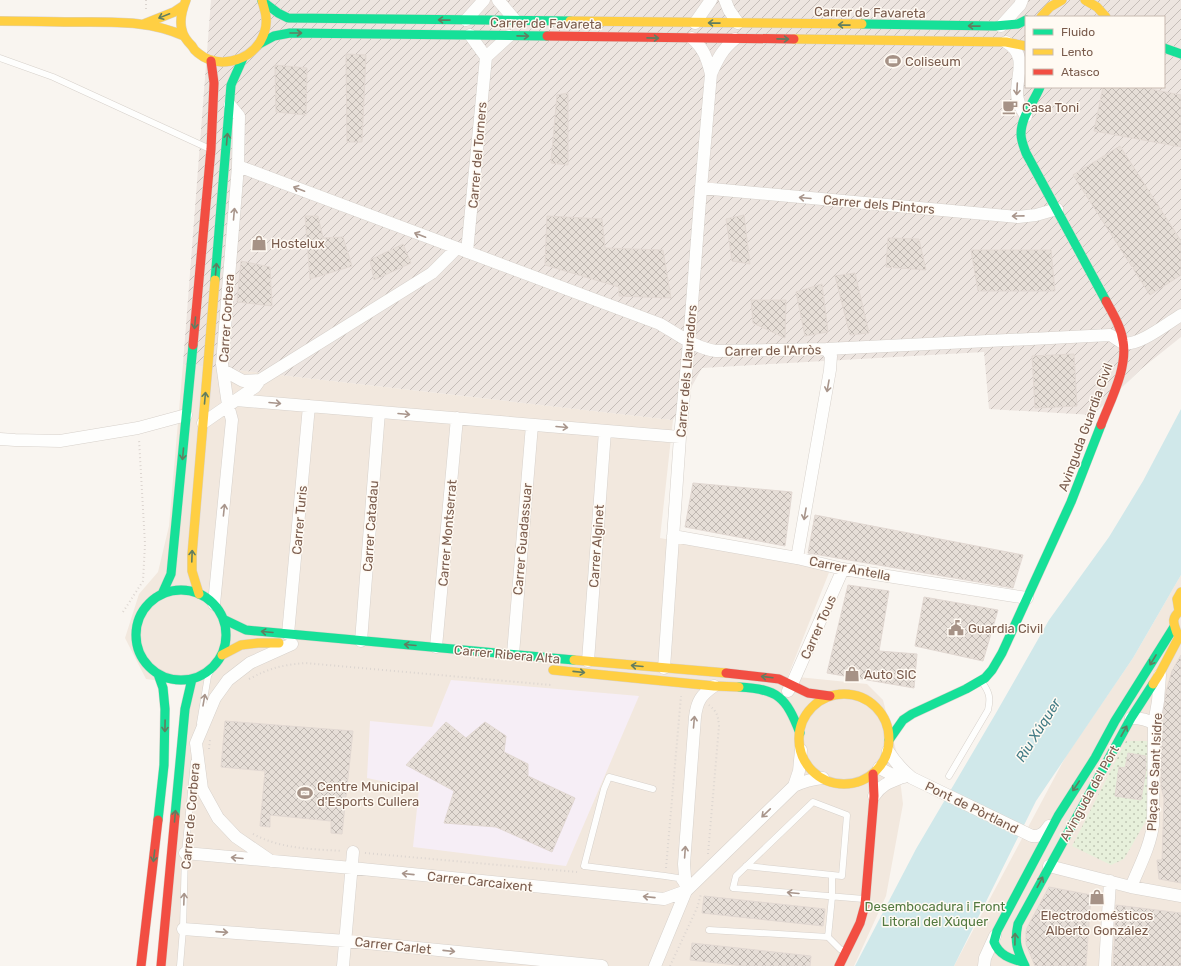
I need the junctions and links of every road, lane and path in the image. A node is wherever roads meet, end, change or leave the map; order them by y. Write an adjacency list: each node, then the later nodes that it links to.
1 (262, 0): 14 (street, Carrer de Favareta, one-way to 1); 28 (street)
2 (484, 0): 14 (street)
3 (498, 0): 15 (street)
4 (711, 0): 18 (street)
5 (725, 0): 19 (street)
6 (1022, 0): 21 (street)
7 (1025, 0): 11 (street)
8 (1086, 0): 13 (street)
9 (184, 3): 20 (street, one-way to 20); 23 (street)
10 (1051, 5): 12 (street)
11 (1033, 16)
12 (1034, 16)
13 (1105, 16)
14 (466, 20): 15 (street, Carrer de Favareta)
15 (515, 20): 18 (street, Carrer de Favareta)
16 (1025, 20): 21 (street, Carrer de Favareta)
17 (0, 21): 20 (street)
18 (696, 23): 19 (street, Carrer de Favareta, one-way to 18)
19 (738, 23): 21 (street, Carrer de Favareta, one-way to 19)
20 (144, 24): 23 (street)
21 (1001, 26)
22 (470, 35): 24 (street, Carrer de Favareta); 28 (street, Carrer de Favareta, one-way to 22); 32 (street)
23 (184, 36): 35 (street)
24 (509, 36): 25 (street, Carrer de Favareta, one-way to 25); 32 (street)
25 (692, 38): 26 (street, Carrer de Favareta); 36 (street, Carrer dels Llauradors)
26 (735, 39): 27 (street, Carrer de Favareta, one-way to 27); 36 (street, Carrer dels Llauradors)
27 (1006, 42): 29 (street, Carrer de Favareta); 39 (street, one-way to 39)
28 (259, 44): 34 (street)
29 (1025, 46)
30 (1165, 48): 31 (street)
31 (1181, 54)
32 (486, 57): 44 (street, Carrer del Torners)
33 (0, 58): 40 (lane)
34 (242, 58): 35 (street); 38 (street)
35 (211, 61): 40 (street)
36 (711, 74): 42 (street, Carrer dels Llauradors)
37 (1040, 88): 39 (street, Avinguda Guardia Civil)
38 (230, 105): 41 (street, Carrer Corbera); 56 (street, one-way to 38)
39 (1026, 116): 43 (street, Avinguda Guardia Civil)
40 (211, 149): 54 (street, one-way to 54)
41 (238, 166): 44 (street, Carrer de l'Arròs, one-way to 41); 49 (street, Carrer Corbera, one-way to 41)
42 (701, 188): 43 (street, Carrer dels Pintors, one-way to 42); 46 (street, Carrer dels Llauradors)
43 (1056, 209): 47 (street, Avinguda Guardia Civil)
44 (462, 250): 46 (street, Carrer de l'Arròs); 50 (street)
45 (1181, 315): 47 (street)
46 (690, 342): 48 (street, Carrer de l'Arròs); 60 (street, Carrer dels Llauradors)
47 (1124, 343): 48 (street, Carrer de l'Arròs); 68 (street, Avinguda Guardia Civil)
48 (826, 349): 63 (street, one-way to 63)
49 (223, 370): 50 (street); 51 (street, Carrer Corbera)
50 (260, 380): 51 (street)
51 (232, 403): 52 (street, one-way to 52); 56 (street); 69 (street, Carrer Corbera, one-way to 51)
52 (309, 406): 53 (street); 75 (street, Carrer Turis)
53 (379, 412): 55 (street, one-way to 55); 76 (street, Carrer Catadau)
54 (186, 415): 58 (street); 66 (street, one-way to 66)
55 (457, 418): 57 (street); 77 (street, Carrer Montserrat)
56 (203, 423): 67 (street, one-way to 56)
57 (532, 425): 59 (street, one-way to 59); 78 (street, Carrer Guadassuar)
58 (138, 428): 61 (street); 71 (path)
59 (605, 431): 60 (street); 80 (street, Carrer Alginet)
60 (680, 437): 62 (street, Carrer dels Llauradors)
61 (0, 439)
62 (674, 536): 63 (street, Carrer Antella); 82 (street, Carrer dels Llauradors)
63 (797, 558): 64 (street, Carrer Antella)
64 (843, 569): 68 (street, Carrer Antella); 89 (street, Carrer Tous)
65 (1181, 592): 70 (street, Avinguda del Port)
66 (162, 594): 67 (street); 85 (street)
67 (199, 594): 69 (street)
68 (1027, 598): 87 (street, Avinguda Guardia Civil)
69 (214, 604): 72 (street)
70 (1180, 610): 73 (street, Avinguda del Port)
71 (123, 612)
72 (223, 618): 75 (street, Carrer Ribera Alta, one-way to 72); 79 (street)
73 (1174, 627): 74 (street); 113 (street, Avinguda del Port, one-way to 113)
74 (1181, 635): 84 (street, Plaça de Sant Isidre)
75 (293, 641): 76 (street, Carrer Ribera Alta); 79 (street, Carrer Ribera Alta); 101 (street, Carrer Ribera Alta)
76 (361, 641): 77 (street, Carrer Ribera Alta, one-way to 76)
77 (436, 647): 78 (street, Carrer Ribera Alta)
78 (513, 654): 80 (street, Carrer Ribera Alta)
79 (222, 655): 81 (street)
80 (588, 661): 82 (street, Carrer Ribera Alta, one-way to 80)
81 (212, 668): 86 (street); 101 (lane, Carrer de Corbera, one-way to 81)
82 (664, 668): 89 (street, Carrer Ribera Alta, one-way to 82)
83 (542, 669): 91 (street, Carrer Ribera Alta, one-way to 91)
84 (1160, 673): 97 (street, Avinguda del Port); 98 (street, Plaça de Sant Isidre)
85 (158, 674): 86 (street); 142 (street, one-way to 142)
86 (192, 679): 143 (street, one-way to 86)
87 (981, 680): 96 (street, Avinguda Guardia Civil); 106 (lane)
88 (244, 682): 90 (path)
89 (792, 684): 92 (street); 93 (street, Carrer Ribera Alta)
90 (556, 685)
91 (714, 686): 92 (street, Carrer Ribera Alta); 94 (street)
92 (778, 695): 99 (street)
93 (830, 696): 95 (street); 99 (street)
94 (700, 699): 123 (path); 126 (path); 130 (street, one-way to 94)
95 (876, 707): 96 (street, Avinguda Guardia Civil); 102 (street)
96 (912, 714): 102 (street, Avinguda Guardia Civil)
97 (1131, 718): 98 (street); 121 (street, Avinguda del Port, one-way to 97)
98 (1154, 724): 128 (street, Plaça de Sant Isidre)
99 (800, 734): 104 (street)
100 (211, 736): 103 (path)
101 (196, 743): 117 (lane, Carrer de Corbera); 118 (street, Carrer Carcaixent)
102 (889, 745): 105 (street); 108 (street)
103 (209, 750)
104 (801, 750): 107 (street); 110 (street)
105 (876, 771): 108 (street); 109 (street); 112 (street)
106 (949, 776)
107 (823, 778): 109 (street); 110 (street)
108 (908, 778): 112 (street); 115 (street, Pont de Pòrtland)
109 (846, 784): 112 (street)
110 (794, 786): 123 (street, one-way to 123)
111 (653, 789): 126 (lane)
112 (866, 794): 133 (street)
113 (1058, 816): 115 (street, Avinguda del Port); 119 (street, Avinguda del Port)
114 (251, 832): 116 (path)
115 (1032, 836): 119 (street, Avinguda del Port)
116 (353, 852): 122 (street); 124 (path)
117 (185, 853): 118 (street, Carrer Carcaixent, one-way to 117); 134 (lane, Carrer de Corbera, one-way to 117)
118 (272, 861): 122 (street, Carrer Carcaixent)
119 (1032, 865): 136 (street, Avinguda del Port)
120 (746, 866): 125 (lane); 125 (lane); 132 (lane, one-way to 120)
121 (1049, 866): 127 (street); 141 (street, Avinguda del Port, one-way to 121)
122 (352, 868): 130 (street, Carrer Carcaixent, one-way to 122); 138 (street)
123 (707, 870): 130 (street)
124 (579, 872)
125 (832, 875): 132 (lane)
126 (665, 876): 130 (lane)
127 (1110, 881): 128 (street); 152 (street)
128 (1131, 887): 131 (street)
129 (702, 890): 148 (path)
130 (686, 891): 147 (street)
131 (1181, 896)
132 (832, 897): 133 (lane); 137 (lane)
133 (866, 899): 139 (street)
134 (183, 929): 138 (street, Carrer Carlet, one-way to 138); 144 (lane, Carrer de Corbera)
135 (709, 930): 137 (lane)
136 (995, 936): 140 (street); 150 (street, Avinguda del Port)
137 (828, 937): 139 (lane)
138 (346, 941): 145 (street); 146 (street, Carrer Carlet, one-way to 146)
139 (846, 952): 149 (street)
140 (1008, 959): 141 (street); 151 (street)
141 (1024, 964)
142 (141, 966)
143 (161, 966)
144 (180, 966)
145 (343, 966)
146 (602, 966)
147 (655, 966)
148 (670, 966)
149 (839, 966)
150 (984, 966)
151 (989, 966)
152 (1105, 966)

